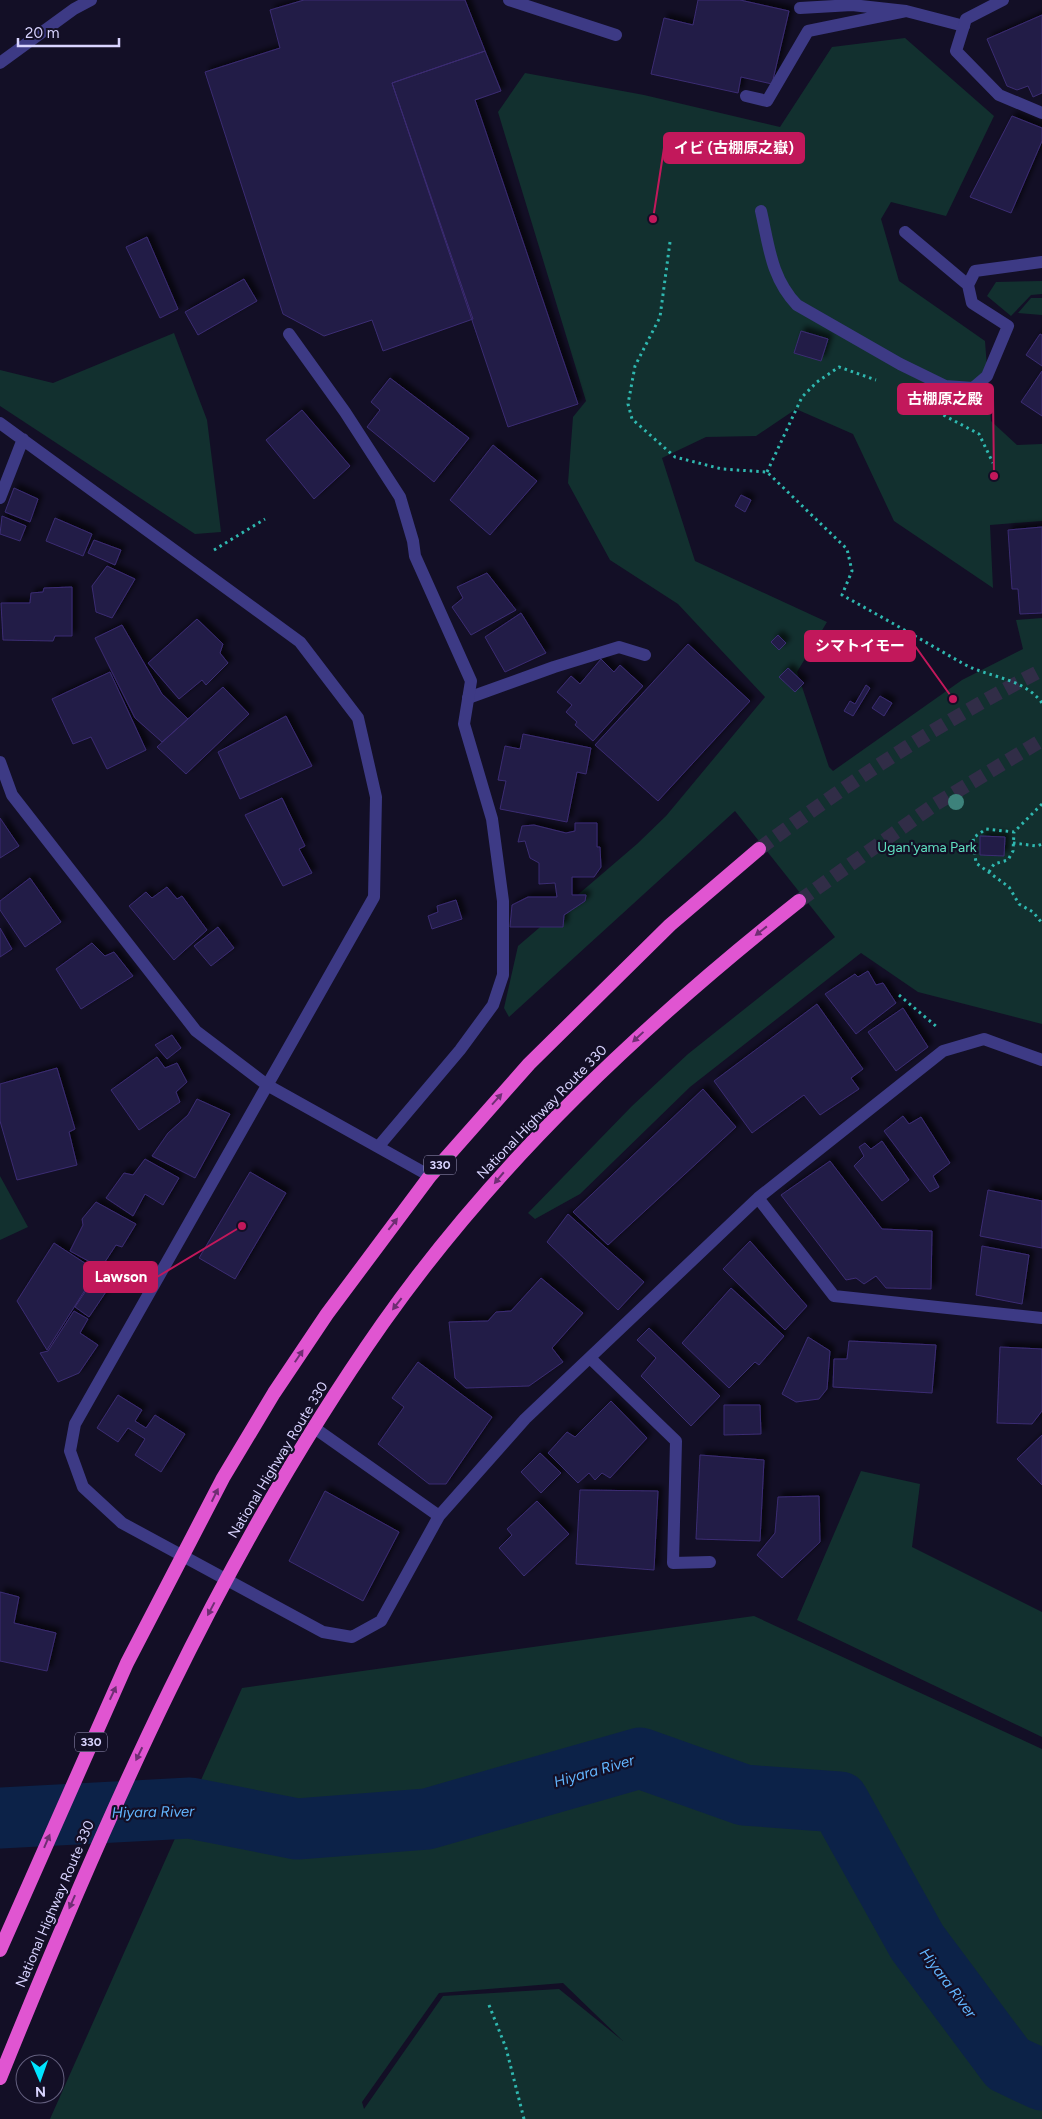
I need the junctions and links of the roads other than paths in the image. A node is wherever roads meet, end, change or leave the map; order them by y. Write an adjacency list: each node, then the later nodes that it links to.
1 (91, 0): 8 (street)
2 (509, 0): 7 (street)
3 (1003, 0): 6 (street)
4 (800, 8): 5 (street)
5 (906, 11): 6 (street); 9 (street)
6 (964, 26): 10 (street)
7 (616, 35)
8 (0, 63)
9 (746, 96)
10 (1042, 113)
11 (761, 212): 14 (street)
12 (905, 232): 14 (street)
13 (1042, 262): 14 (street)
14 (968, 285)
15 (289, 334): 20 (street)
16 (0, 423): 17 (street)
17 (23, 439): 18 (street); 25 (street)
18 (0, 498)
19 (644, 655): 20 (street)
20 (468, 698): 26 (street)
21 (0, 762): 25 (street)
22 (759, 849): 27 (highway, 330, one-way to 22)
23 (799, 901): 31 (highway, National Highway Route 330, one-way to 31)
24 (1042, 1060): 28 (street)
25 (267, 1085): 26 (street); 32 (street)
26 (378, 1147): 27 (street)
27 (430, 1176): 34 (highway, 330, one-way to 27)
28 (758, 1198): 29 (street); 30 (street)
29 (1042, 1318)
30 (590, 1358): 32 (street); 33 (street)
31 (313, 1427): 32 (street); 35 (highway, National Highway Route 330, one-way to 35)
32 (439, 1516)
33 (710, 1562)
34 (0, 1950)
35 (0, 2078)

